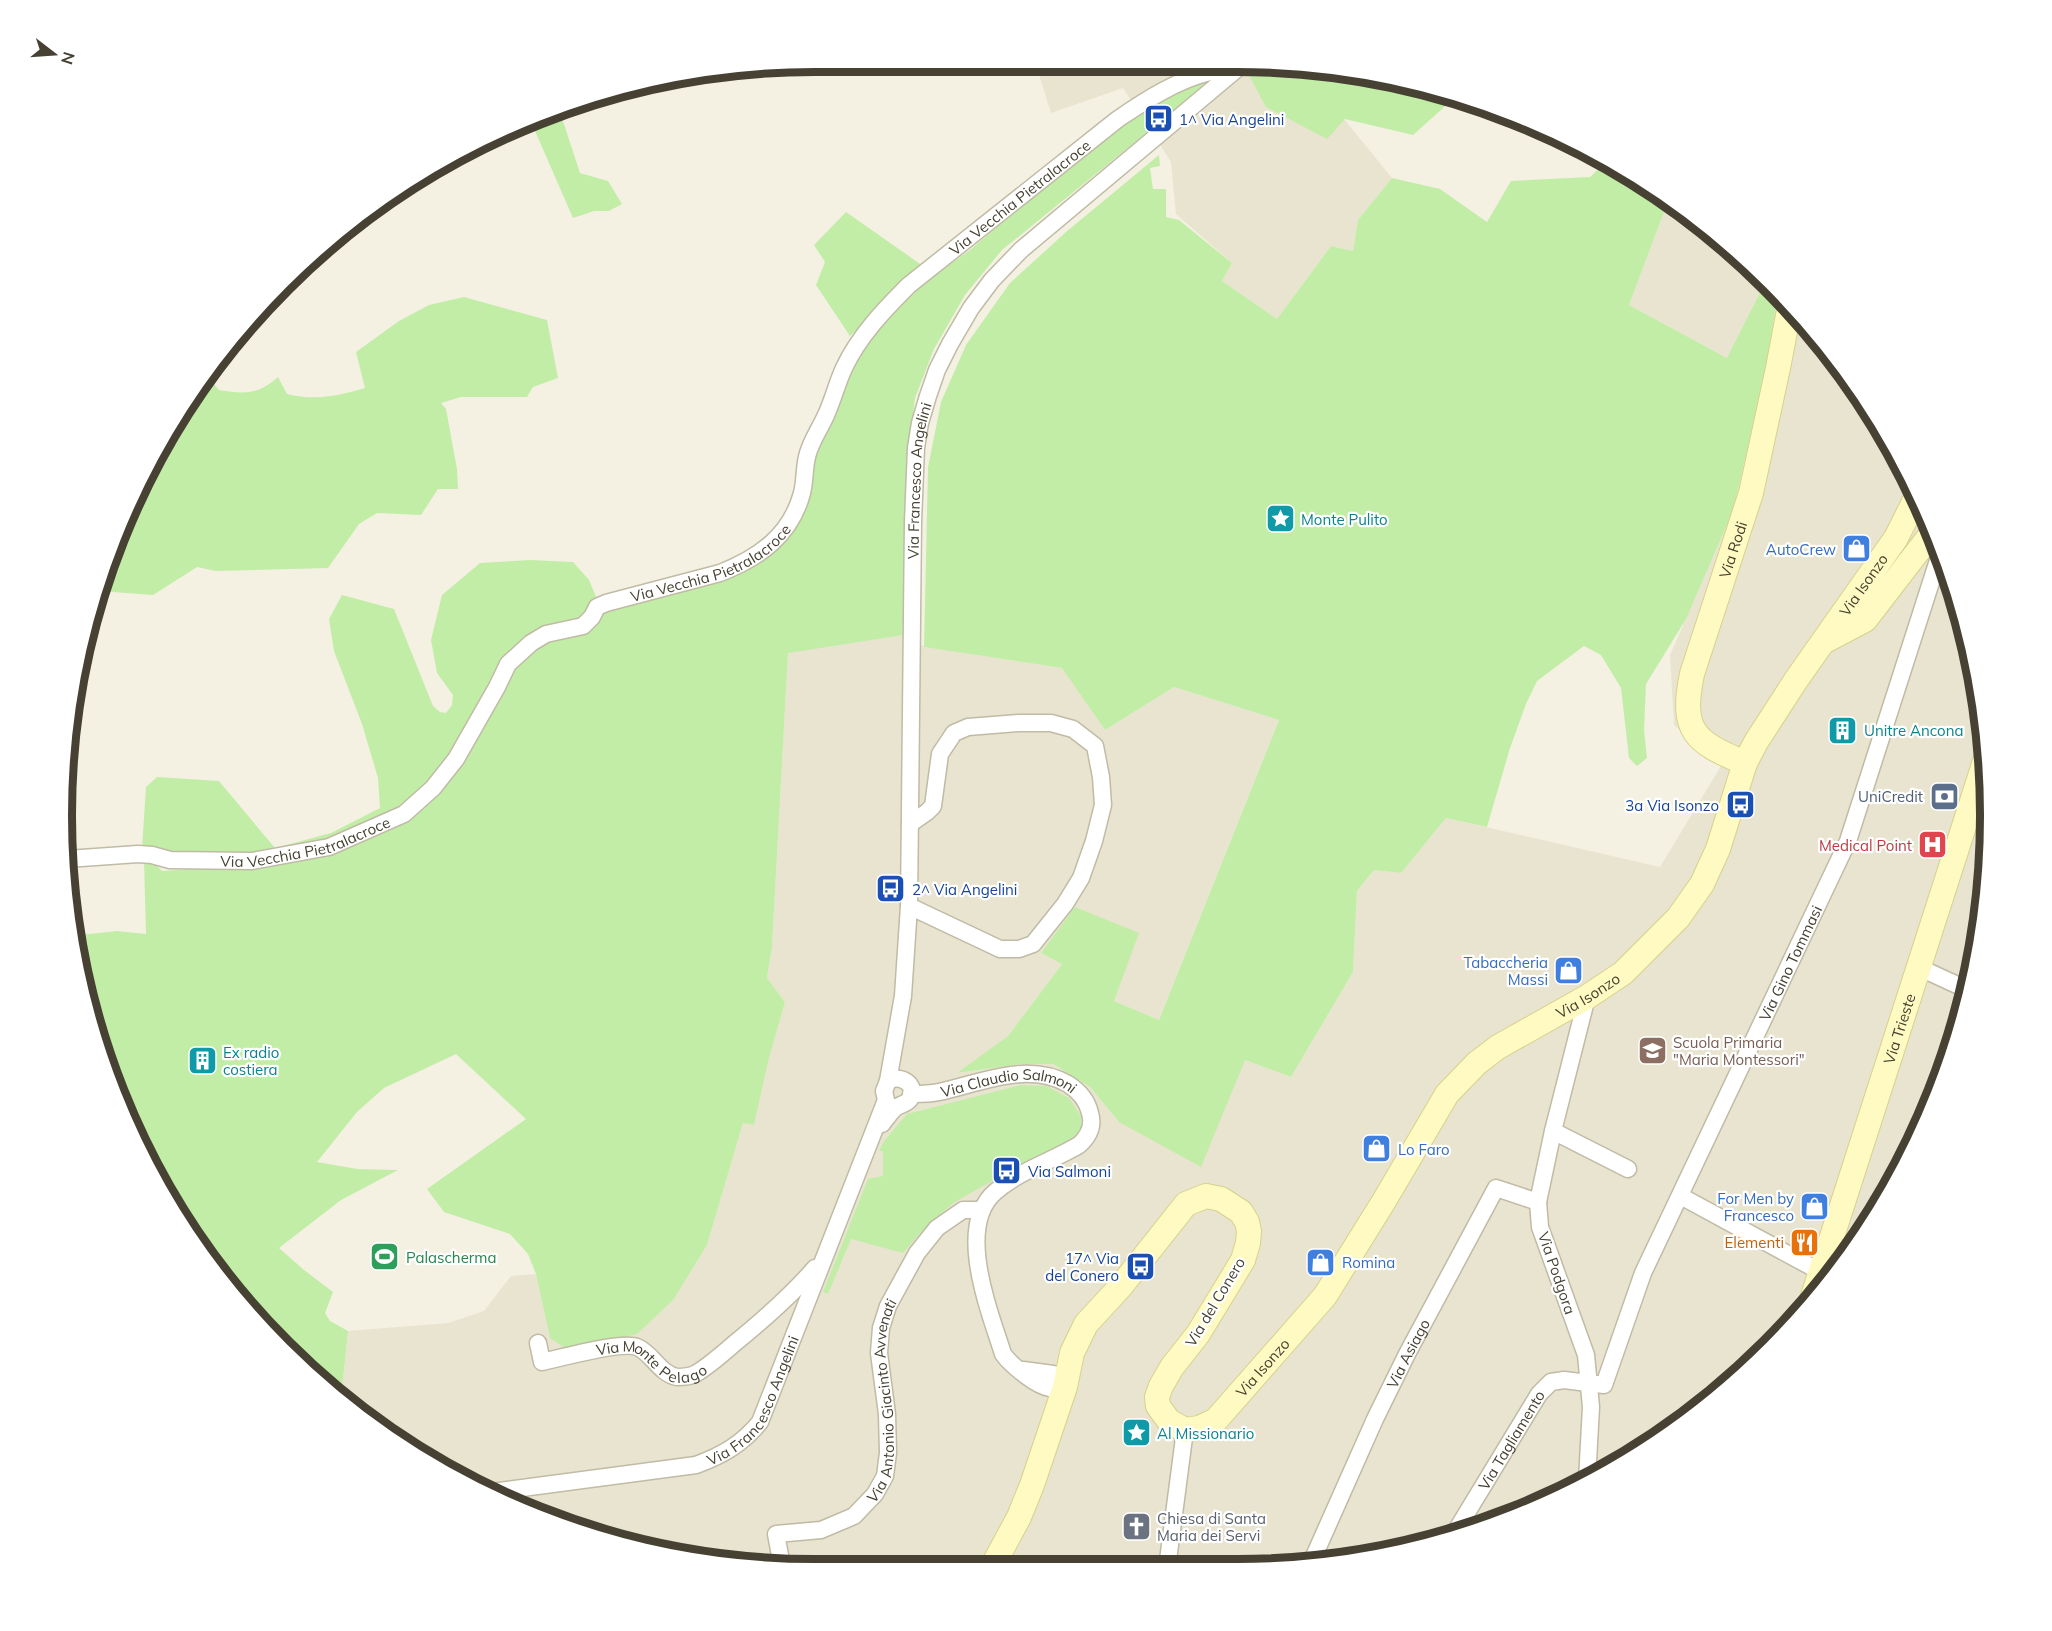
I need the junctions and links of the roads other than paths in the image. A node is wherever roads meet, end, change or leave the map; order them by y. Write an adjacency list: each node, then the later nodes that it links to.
1 (1211, 72): 11 (street, Via Vecchia Pietralacroce)
2 (1236, 72): 10 (street, Via Francesco Angelini)
3 (1788, 317): 8 (main road, Via Rodi)
4 (1912, 506): 7 (main road, Via Isonzo)
5 (1926, 539): 7 (main road)
6 (1936, 565): 31 (street, Via Gino Tommasi)
7 (1857, 613): 8 (main road, Via Isonzo)
8 (1745, 763): 15 (main road, Via Isonzo)
9 (1979, 783): 13 (main road, Via Trieste)
10 (909, 824): 12 (street, Via Francesco Angelini); 12 (street)
11 (74, 859)
12 (909, 906): 16 (street, Via Francesco Angelini)
13 (1918, 967): 14 (street); 25 (main road, Via Trieste)
14 (1960, 986)
15 (1587, 997): 19 (street, Via Podgora); 33 (main road, Via Isonzo)
16 (895, 1080): 17 (street); 18 (street, Via Francesco Angelini)
17 (911, 1094): 18 (street, Via Francesco Angelini); 23 (street, Via Claudio Salmoni)
18 (891, 1103): 24 (street, Via Francesco Angelini)
19 (1553, 1131): 20 (street); 22 (street, Via Podgora)
20 (1628, 1169)
21 (1686, 1199): 26 (street)
22 (1538, 1202): 31 (street, Via Podgora); 37 (street, Via Asiago)
23 (982, 1210): 32 (street); 38 (street, Via Antonio Giacinto Avvenati)
24 (825, 1256): 27 (street, Via Monte Pelago); 28 (street, Via Francesco Angelini)
25 (1829, 1263)
26 (1822, 1273)
27 (789, 1295): 28 (street); 29 (street, Via Monte Pelago)
28 (802, 1314): 29 (street); 35 (street, Via Francesco Angelini)
29 (764, 1319): 30 (street, Via Monte Pelago)
30 (538, 1343)
31 (1589, 1383): 34 (street, Via Podgora); 36 (street, Via Tagliamento)
32 (1065, 1387): 33 (main road, Via del Conero); 39 (main road, Via del Conero)
33 (1185, 1430): 40 (street)
34 (1588, 1470)
35 (505, 1490)
36 (1460, 1525)
37 (1315, 1555)
38 (780, 1558)
39 (997, 1559)
40 (1168, 1559)

